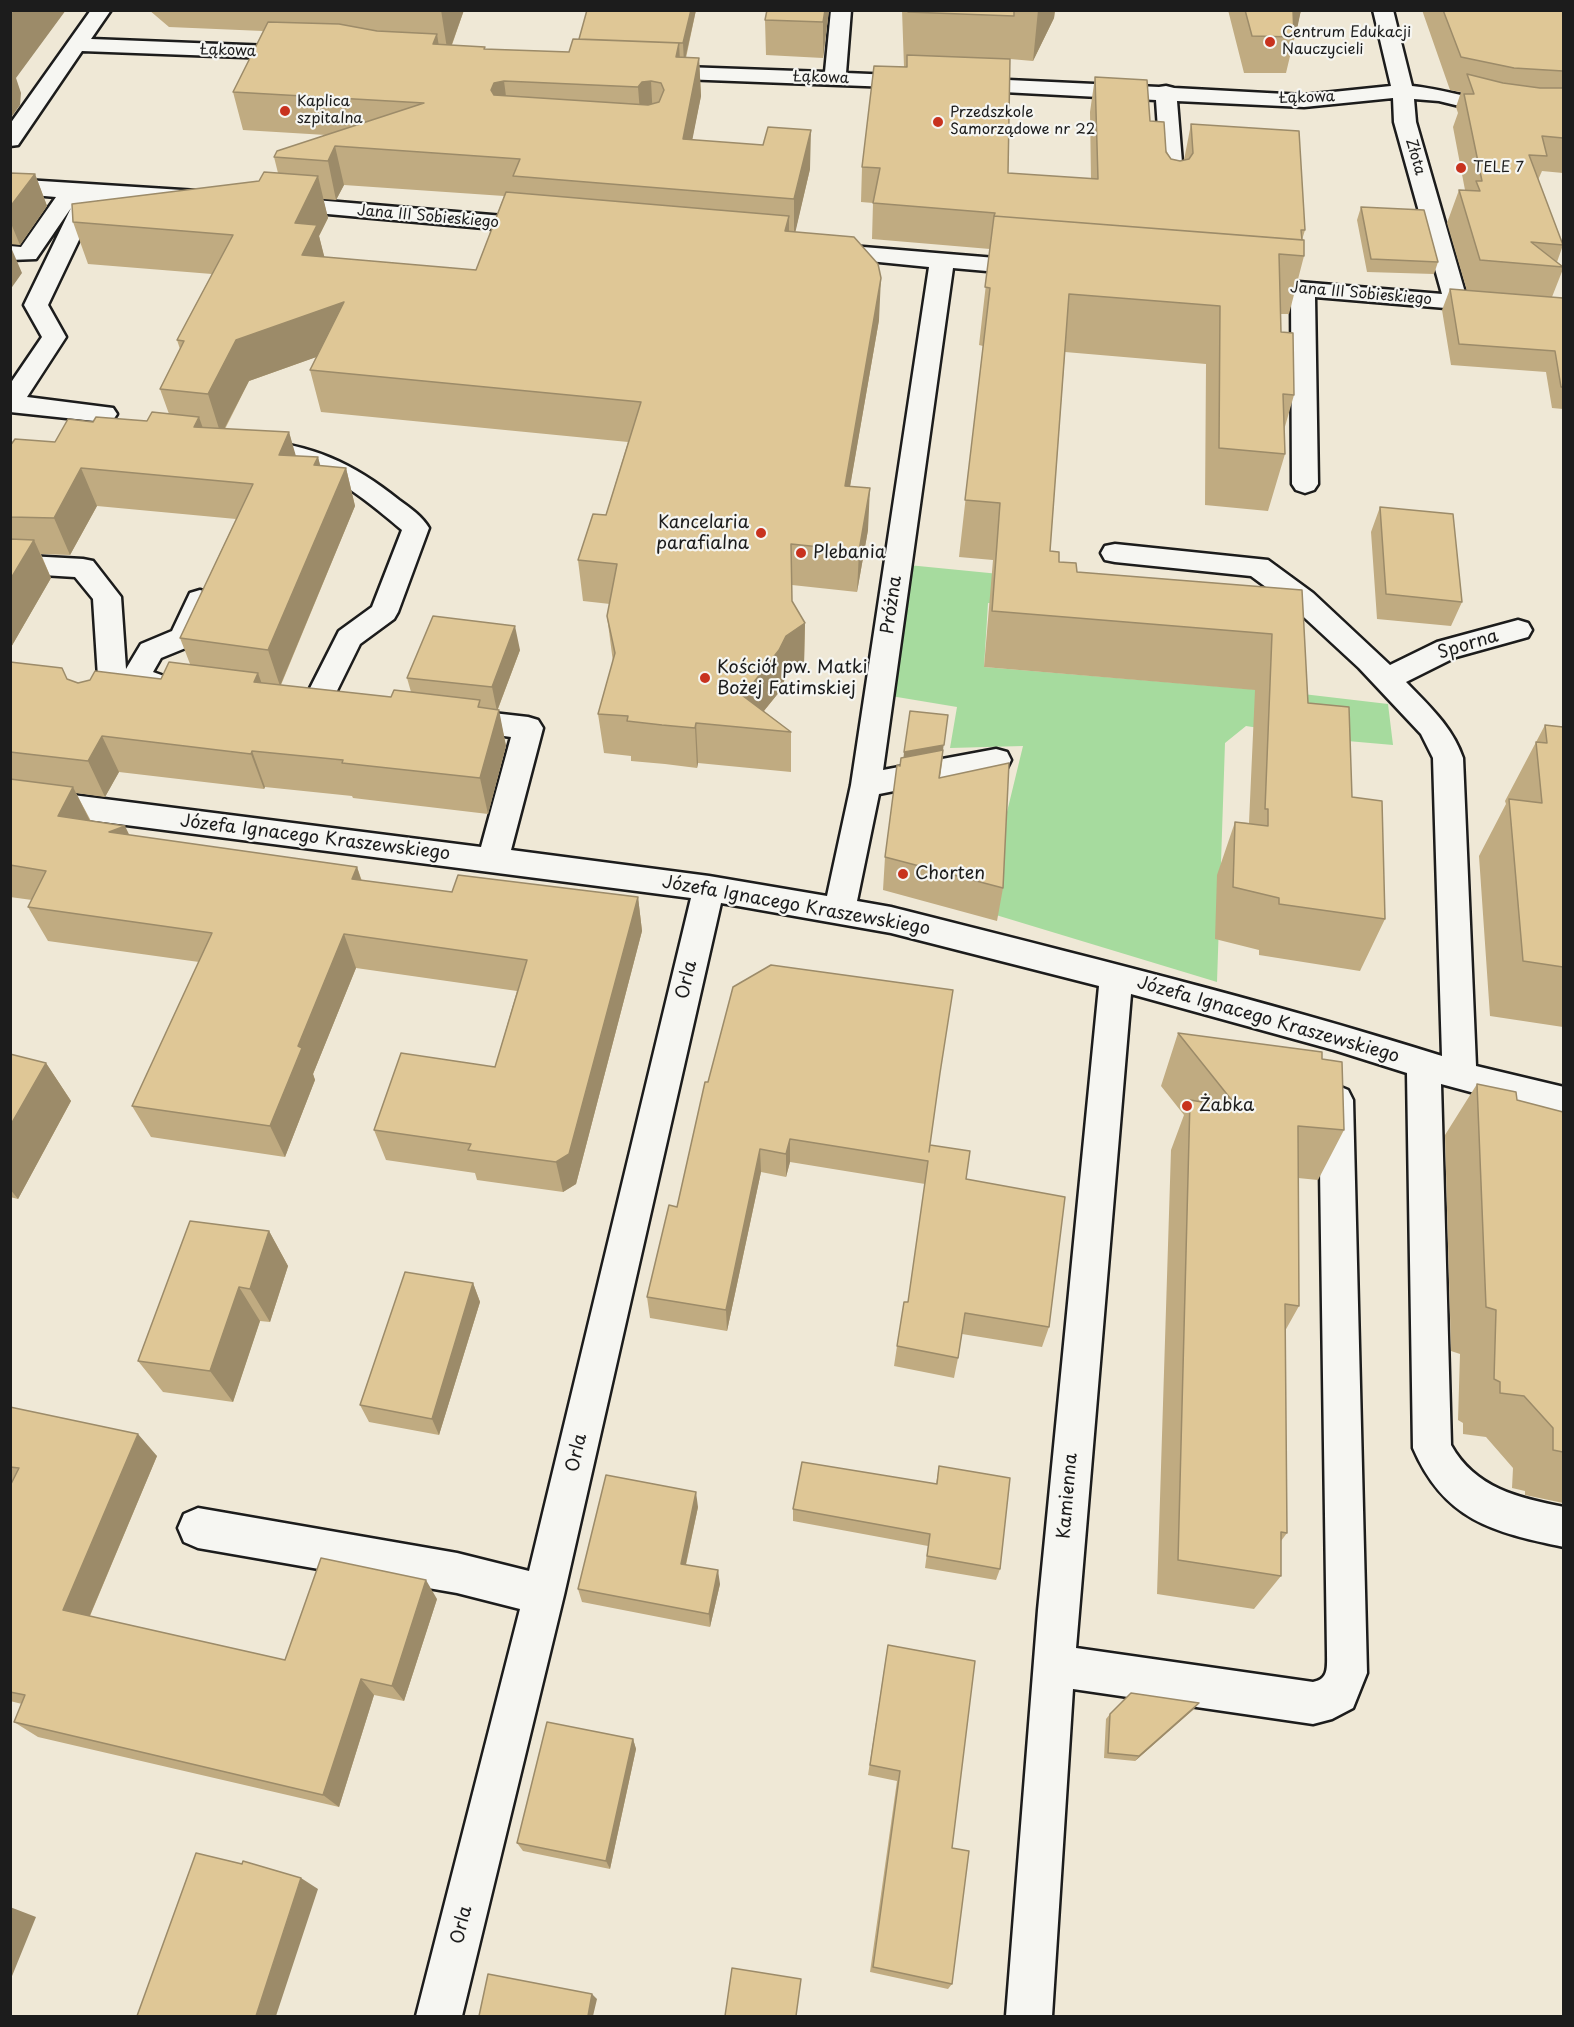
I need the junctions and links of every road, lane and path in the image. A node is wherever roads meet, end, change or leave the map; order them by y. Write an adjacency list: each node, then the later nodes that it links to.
1 (101, 10): 4 (street)
2 (841, 10): 8 (street)
3 (1383, 10): 9 (street, Złota)
4 (77, 45): 5 (street, Łąkowa); 13 (street)
5 (311, 54)
6 (633, 71): 7 (street, Łąkowa)
7 (668, 73): 8 (street, Łąkowa); 11 (street)
8 (835, 78): 10 (street, Łąkowa)
9 (1403, 91): 10 (street, Łąkowa); 12 (street, Łąkowa); 26 (street, Złota)
10 (1166, 92): 15 (street)
11 (662, 94)
12 (1563, 113)
13 (10, 140)
14 (10, 186): 16 (street)
15 (1173, 187)
16 (81, 192): 17 (street); 21 (street); 28 (street)
17 (225, 200)
18 (260, 203): 19 (street, Jana III Sobieskiego)
19 (566, 229)
20 (802, 249): 22 (street)
21 (10, 253)
22 (942, 261): 23 (street); 42 (street, Próżna)
23 (1048, 269)
24 (1226, 283): 25 (street, Jana III Sobieskiego)
25 (1303, 289): 26 (street, Jana III Sobieskiego); 31 (street)
26 (1456, 301): 27 (street, Jana III Sobieskiego)
27 (1563, 311)
28 (11, 404): 29 (street)
29 (104, 414)
30 (229, 446): 39 (street)
31 (1305, 484)
32 (1115, 553): 36 (street)
33 (10, 564): 37 (street)
34 (210, 578): 37 (street)
35 (1518, 630): 36 (street, Sporna)
36 (1386, 679): 50 (street)
37 (116, 684): 38 (street)
38 (180, 687)
39 (317, 704)
40 (434, 717): 44 (street)
41 (996, 760): 42 (street)
42 (866, 785): 46 (street, Próżna)
43 (10, 798): 44 (street, Józefa Ignacego Kraszewskiego)
44 (493, 860): 45 (street, Józefa Ignacego Kraszewskiego)
45 (709, 888): 46 (street, Józefa Ignacego Kraszewskiego); 54 (street, Orla)
46 (839, 911): 47 (street, Józefa Ignacego Kraszewskiego)
47 (1116, 977): 48 (street, Józefa Ignacego Kraszewskiego); 55 (street, Kamienna)
48 (1334, 1036): 49 (street, Józefa Ignacego Kraszewskiego); 55 (street)
49 (1424, 1064): 50 (street, Józefa Ignacego Kraszewskiego); 52 (street)
50 (1460, 1076): 51 (street, Józefa Ignacego Kraszewskiego)
51 (1563, 1102)
52 (1563, 1527)
53 (198, 1528): 54 (street)
54 (544, 1595): 56 (street, Orla)
55 (1054, 1666): 57 (street, Kamienna)
56 (440, 2016)
57 (1029, 2016)

